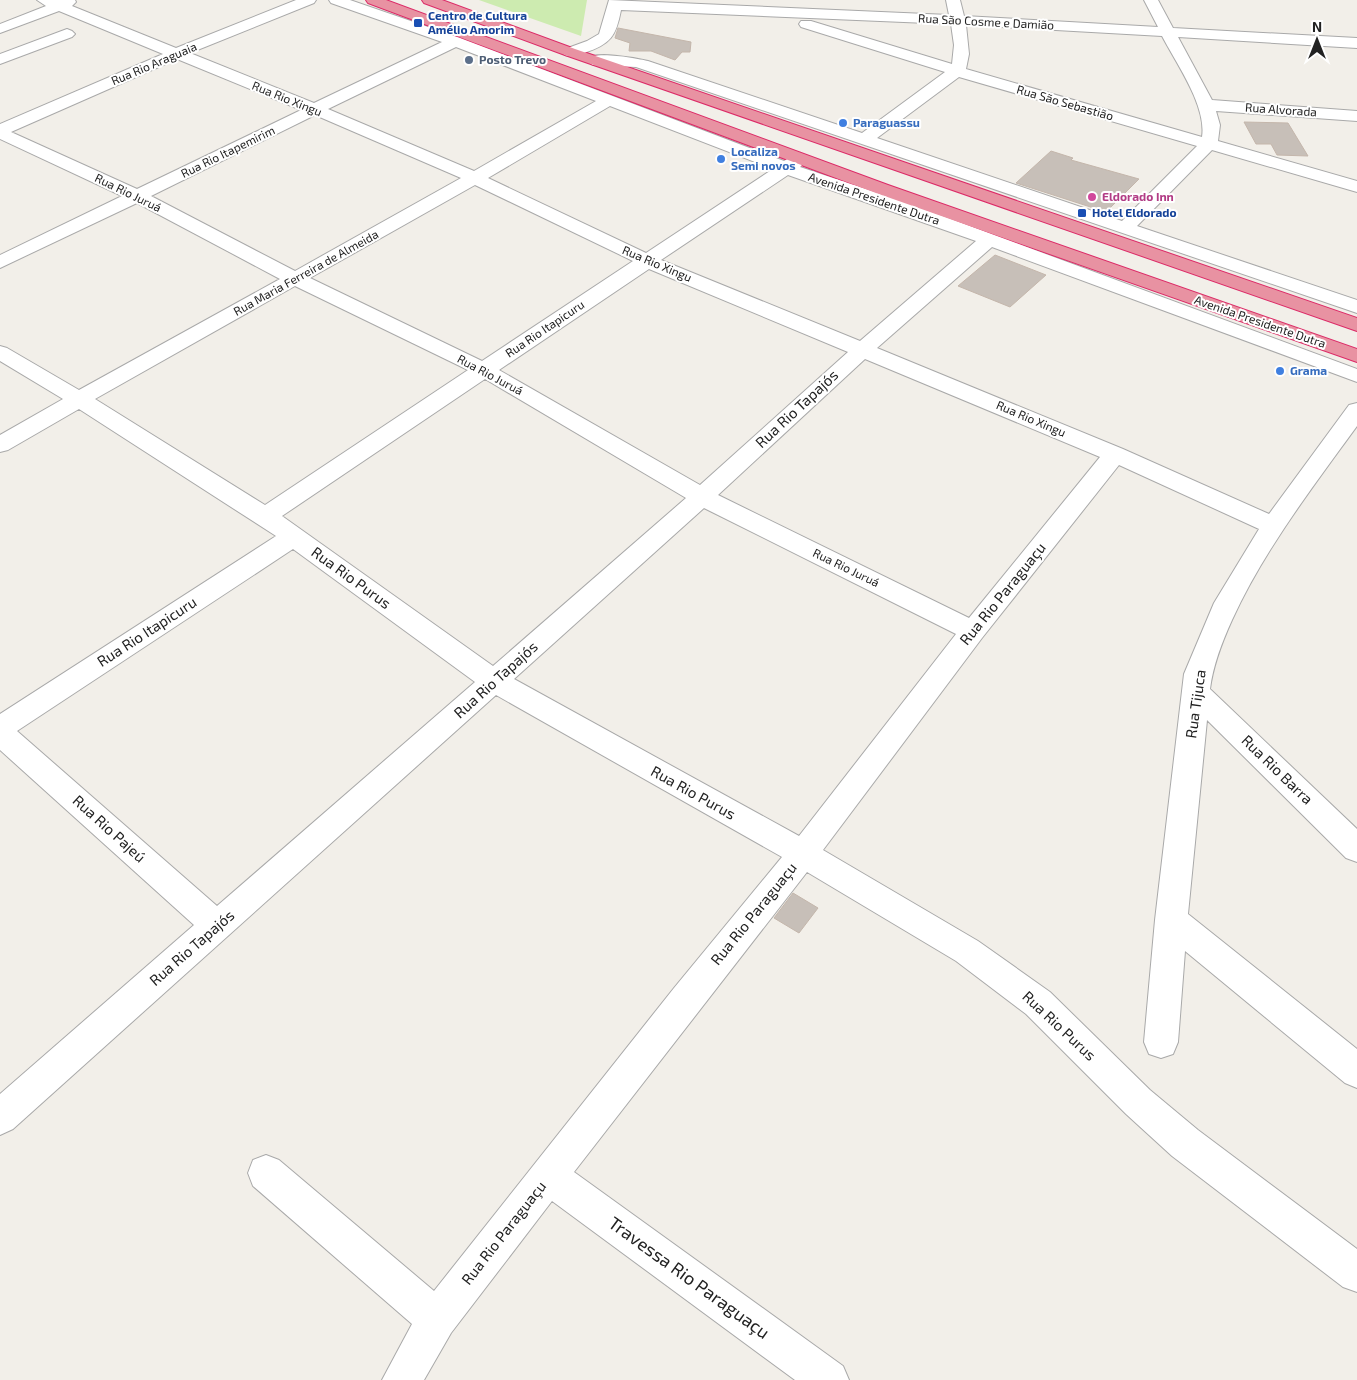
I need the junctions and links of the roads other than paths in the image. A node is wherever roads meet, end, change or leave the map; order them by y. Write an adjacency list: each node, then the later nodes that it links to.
1 (309, 0): 18 (street, Rua Rio Araguaia)
2 (336, 0): 11 (street, Avenida Presidente Dutra)
3 (373, 0): 11 (highway, Avenida Presidente Dutra)
4 (429, 0): 17 (highway, Avenida Presidente Dutra)
5 (953, 0): 10 (street)
6 (1151, 0): 13 (street)
7 (59, 2): 12 (street); 18 (street, Rua Rio Xingu)
8 (615, 2): 9 (street, Rua São Cosme e Damião); 17 (street)
9 (782, 9): 10 (street, Rua São Cosme e Damião); 22 (street, Rua São Sebastião)
10 (957, 20): 13 (street, Rua São Cosme e Damião); 22 (street)
11 (429, 27): 15 (street, Avenida Presidente Dutra); 23 (highway, Avenida Presidente Dutra)
12 (0, 29)
13 (1167, 33): 16 (street, Rua São Cosme e Damião); 26 (street)
14 (67, 34): 19 (street)
15 (455, 41): 21 (street, Avenida Presidente Dutra); 28 (street, Rua Rio Itapemirim)
16 (1357, 43)
17 (570, 52): 20 (highway, Avenida Presidente Dutra)
18 (175, 54): 28 (street, Rua Rio Xingu); 30 (street, Rua Rio Araguaia)
19 (0, 60)
20 (592, 60): 25 (street); 27 (highway, Avenida Presidente Dutra)
21 (516, 64): 23 (highway); 24 (street, Avenida Presidente Dutra)
22 (957, 71): 31 (street); 32 (street, Rua São Sebastião)
23 (590, 82): 33 (highway, Avenida Presidente Dutra)
24 (610, 99): 33 (street, Avenida Presidente Dutra); 34 (street, Rua Maria Ferreira de Almeida)
25 (758, 104): 27 (highway); 31 (street)
26 (1206, 105): 29 (street, Rua Alvorada); 32 (street)
27 (729, 107): 45 (highway, Avenida Presidente Dutra)
28 (314, 109): 34 (street, Rua Rio Xingu); 37 (street, Rua Rio Itapemirim)
29 (1357, 116)
30 (0, 132): 37 (street, Rua Rio Juruá)
31 (865, 139): 39 (street)
32 (1208, 145): 35 (street, Rua São Sebastião); 39 (street)
33 (793, 163): 36 (highway, Avenida Presidente Dutra); 38 (street, Avenida Presidente Dutra); 41 (street, Rua Rio Itapicuru)
34 (474, 178): 41 (street, Rua Rio Xingu); 43 (street, Rua Maria Ferreira de Almeida)
35 (1357, 187)
36 (882, 189): 38 (highway); 48 (highway, Avenida Presidente Dutra)
37 (138, 196): 42 (street, Rua Rio Itapemirim); 43 (street, Rua Rio Juruá)
38 (899, 206): 40 (street, Avenida Presidente Dutra)
39 (1124, 229): 44 (street)
40 (989, 240): 46 (street, Rua Rio Tapajós); 50 (street, Avenida Presidente Dutra)
41 (647, 261): 46 (street, Rua Rio Xingu); 49 (street, Rua Rio Itapicuru)
42 (0, 262)
43 (296, 279): 49 (street, Rua Rio Juruá); 51 (street, Rua Maria Ferreira de Almeida)
44 (1357, 307)
45 (1357, 325)
46 (862, 349): 54 (street, Rua Rio Xingu); 55 (street, Rua Rio Tapajós)
47 (0, 352): 51 (street, Rua Rio Purus)
48 (1357, 356)
49 (484, 370): 55 (street, Rua Rio Juruá); 56 (street, Rua Rio Itapicuru)
50 (1357, 376)
51 (79, 399): 53 (street, Rua Maria Ferreira de Almeida); 56 (street, Rua Rio Purus)
52 (1357, 410): 57 (street, Rua Tijuca)
53 (0, 445)
54 (1115, 454): 57 (street, Rua Rio Xingu); 59 (street, Rua Rio Paraguaçu)
55 (702, 497): 59 (street, Rua Rio Juruá); 60 (street, Rua Rio Tapajós)
56 (265, 516): 58 (street, Rua Rio Purus)
57 (1272, 525): 61 (street, Rua Tijuca)
58 (294, 537): 60 (street, Rua Rio Purus); 62 (street, Rua Rio Itapicuru)
59 (973, 631): 65 (street, Rua Rio Paraguaçu)
60 (495, 682): 65 (street, Rua Rio Purus); 67 (street, Rua Rio Tapajós)
61 (1196, 692): 64 (street, Rua Rio Barra); 66 (street, Rua Tijuca)
62 (0, 728)
63 (0, 733): 67 (street, Rua Rio Pajeú)
64 (1357, 849)
65 (803, 854): 72 (street, Rua Rio Paraguaçu); 73 (street, Rua Rio Purus)
66 (1171, 920): 68 (street, Rua Tijuca); 69 (street)
67 (217, 926): 70 (street, Rua Rio Tapajós)
68 (1161, 1042)
69 (1357, 1071)
70 (0, 1117)
71 (266, 1172): 74 (street)
72 (548, 1176): 74 (street, Rua Rio Paraguaçu); 76 (street, Travessa Rio Paraguaçu)
73 (1357, 1272)
74 (438, 1319): 75 (street, Rua Rio Paraguaçu)
75 (402, 1380)
76 (830, 1380)

